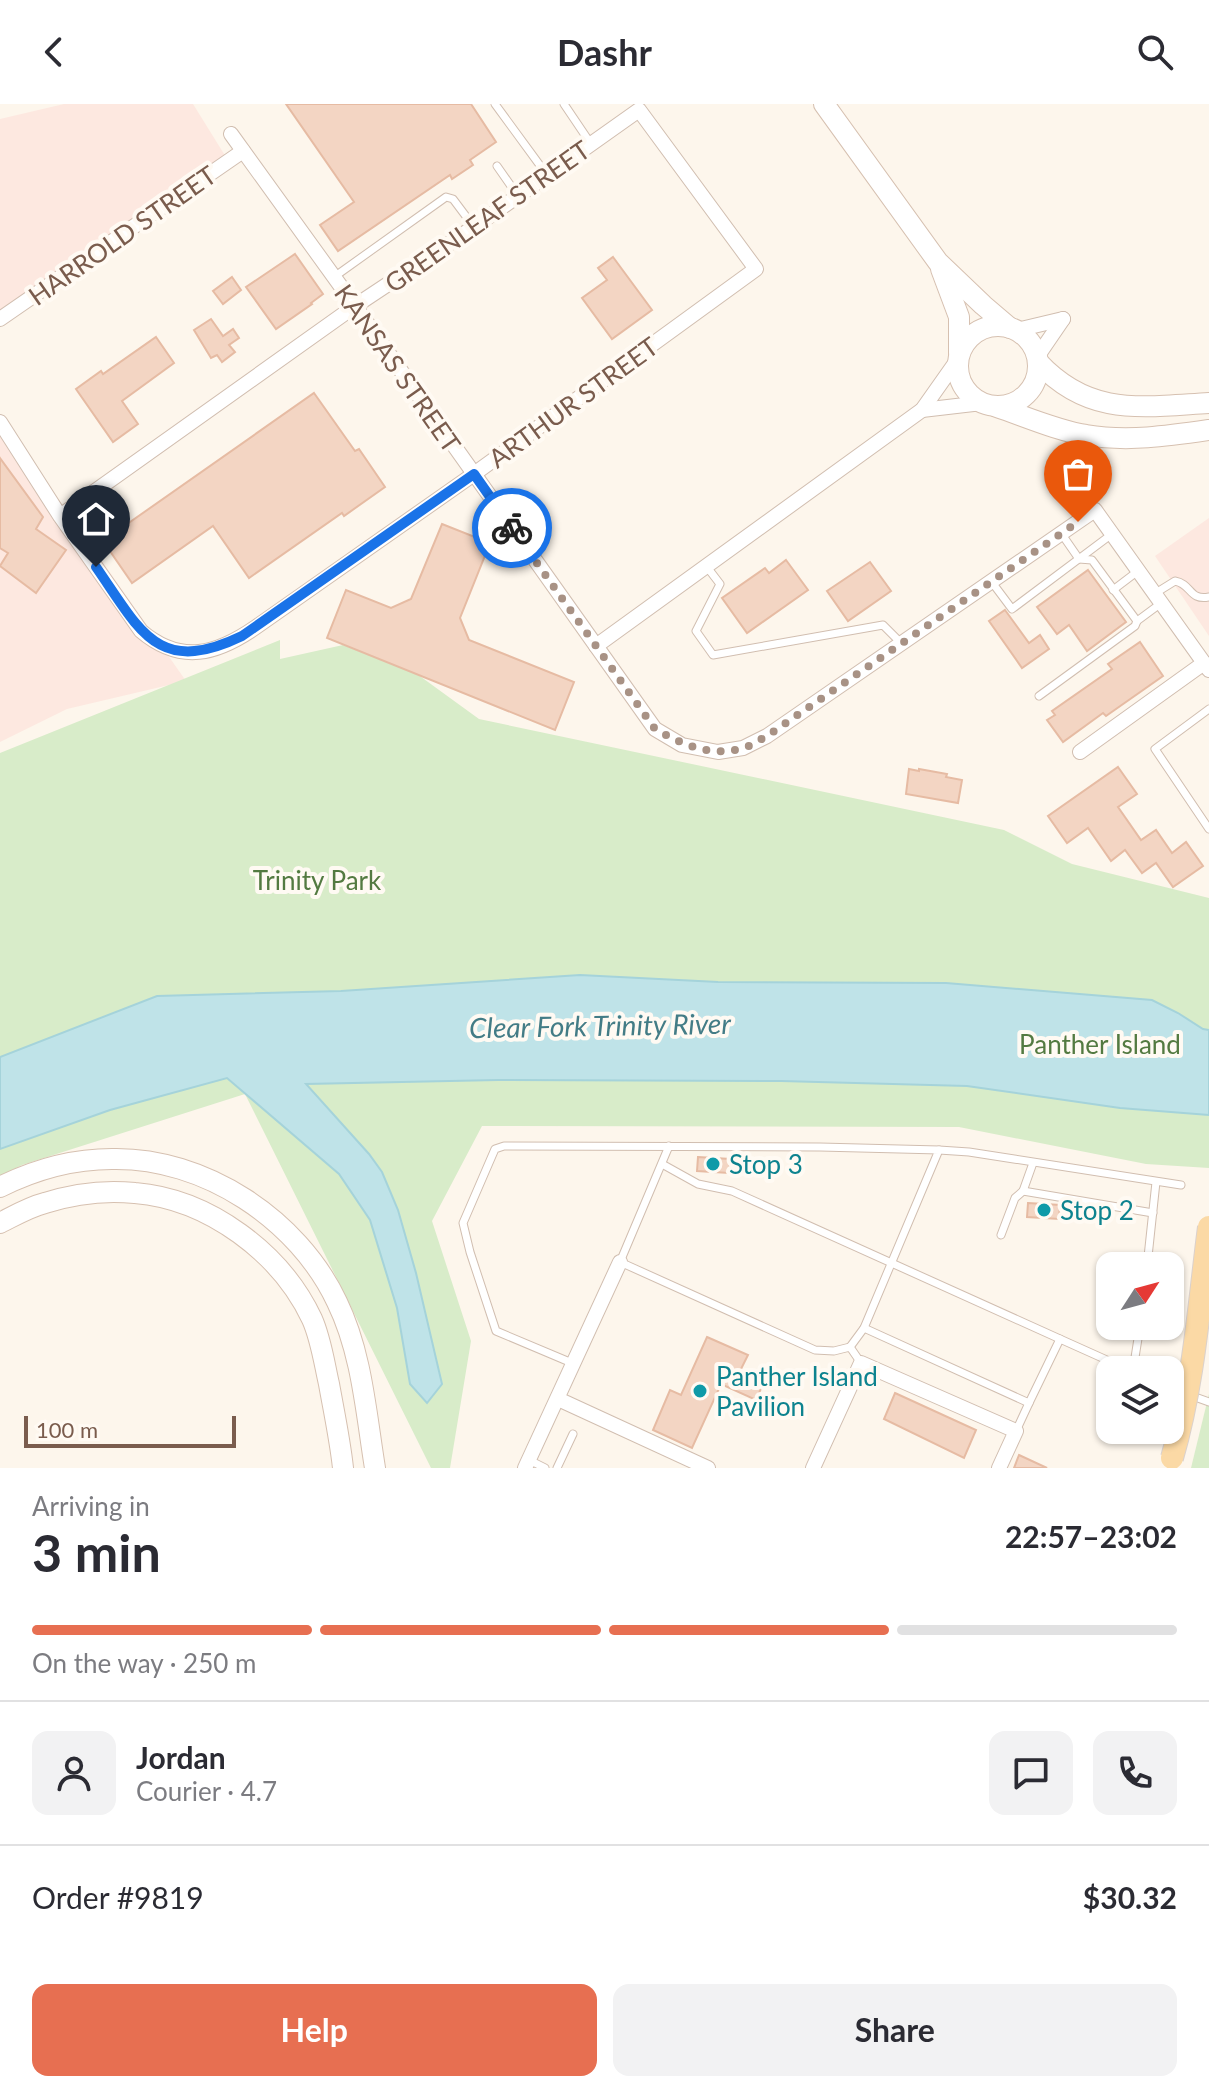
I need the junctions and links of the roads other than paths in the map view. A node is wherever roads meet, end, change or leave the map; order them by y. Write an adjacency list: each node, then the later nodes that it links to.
1 (495, 104): 9 (lane)
2 (564, 104): 6 (lane)
3 (824, 104): 12 (main road)
4 (637, 107): 6 (street, GREENLEAF STREET); 24 (street, ARTHUR STREET)
5 (231, 134): 7 (street, KANSAS STREET)
6 (591, 144): 9 (street, GREENLEAF STREET)
7 (243, 151): 13 (street, KANSAS STREET); 15 (street, HARROLD STREET)
8 (497, 166): 10 (lane)
9 (547, 175): 10 (street, GREENLEAF STREET)
10 (518, 196): 11 (street, GREENLEAF STREET)
11 (474, 227): 13 (lane); 14 (street, GREENLEAF STREET)
12 (938, 262): 16 (main road); 17 (main road)
13 (334, 277): 14 (street, KANSAS STREET)
14 (355, 306): 24 (street, KANSAS STREET); 25 (street, GREENLEAF STREET)
15 (0, 319)
16 (1014, 329): 17 (main road); 18 (main road); 18 (street)
17 (959, 356): 20 (main road); 21 (street)
18 (1038, 359): 19 (main road); 20 (main road)
19 (1209, 403)
20 (988, 404): 21 (street); 23 (main road)
21 (922, 410): 29 (street)
22 (0, 422): 25 (street)
23 (1209, 430)
24 (474, 474): 25 (street, ARTHUR STREET); 37 (street, KANSAS STREET)
25 (60, 516)
26 (1061, 533): 27 (street); 28 (lane); 31 (street)
27 (1112, 534): 28 (lane); 30 (street)
28 (1079, 559): 31 (lane); 32 (lane)
29 (706, 565): 36 (lane); 37 (street)
30 (1138, 571): 32 (lane); 34 (street)
31 (991, 581): 36 (street)
32 (1113, 590): 35 (lane)
33 (1209, 597): 34 (lane)
34 (1158, 598): 35 (lane); 38 (street)
35 (1137, 621): 39 (lane)
36 (901, 643): 37 (street, KANSAS STREET)
37 (596, 646)
38 (1206, 667): 41 (street)
39 (1039, 696)
40 (1209, 709): 42 (lane)
41 (1080, 752)
42 (1209, 829)
43 (669, 1146): 44 (lane); 46 (lane); 62 (lane)
44 (939, 1150): 45 (lane); 57 (lane)
45 (1033, 1163): 47 (lane); 50 (lane)
46 (662, 1164): 56 (lane); 57 (lane)
47 (1156, 1182): 48 (lane); 51 (lane)
48 (1181, 1185)
49 (0, 1187): 73 (main road)
50 (1023, 1191): 51 (lane); 54 (lane)
51 (1153, 1213): 55 (lane)
52 (0, 1223): 72 (main road)
53 (1209, 1227): 70 (main road, bridge)
54 (1001, 1235)
55 (1149, 1252)
56 (620, 1262): 60 (lane); 62 (street)
57 (892, 1264): 58 (lane); 59 (lane)
58 (864, 1328): 60 (lane); 67 (lane)
59 (1060, 1339): 61 (lane); 67 (lane)
60 (850, 1347): 63 (lane)
61 (1099, 1356)
62 (574, 1363): 65 (street)
63 (861, 1363): 68 (street); 77 (street)
64 (1184, 1393): 66 (lane)
65 (558, 1399): 71 (street); 76 (street)
66 (1209, 1402)
67 (1029, 1403): 68 (lane)
68 (1016, 1431): 78 (street)
69 (573, 1434): 75 (lane)
70 (1172, 1458)
71 (527, 1464): 74 (lane)
72 (343, 1468)
73 (375, 1468)
74 (545, 1468)
75 (557, 1468)
76 (708, 1468)
77 (813, 1468)
78 (999, 1468)

